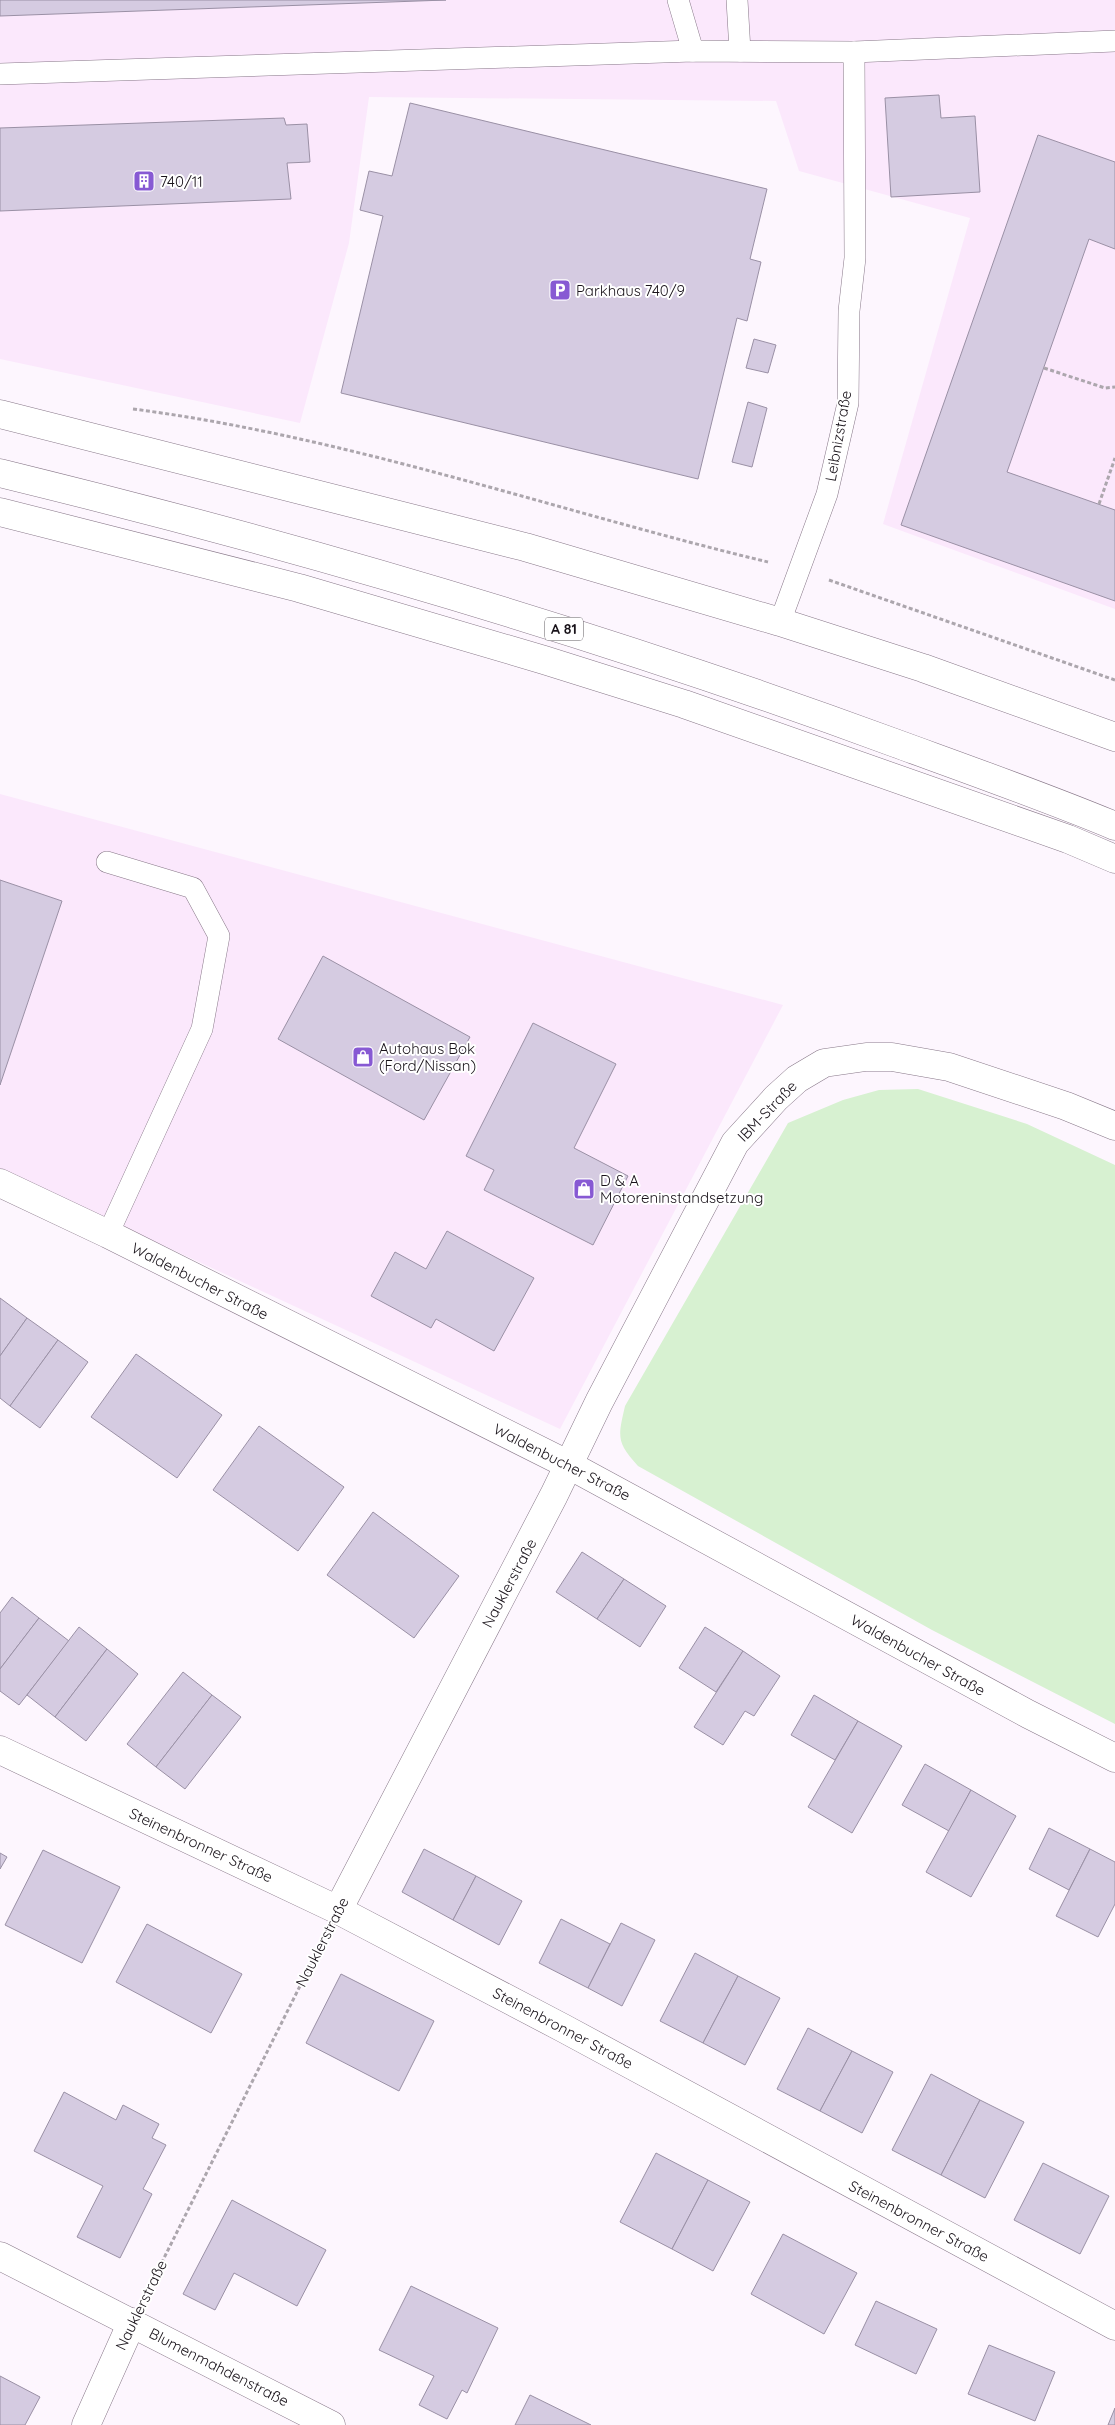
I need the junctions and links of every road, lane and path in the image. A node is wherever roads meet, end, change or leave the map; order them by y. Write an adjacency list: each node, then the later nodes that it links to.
1 (678, 0): 4 (lane)
2 (737, 0): 5 (lane)
3 (1115, 41): 6 (lane)
4 (693, 51): 5 (lane); 7 (lane)
5 (740, 51): 6 (lane)
6 (854, 52): 16 (lane, Leibnizstraße)
7 (0, 74)
8 (1044, 368): 9 (path)
9 (1115, 387)
10 (130, 408): 16 (path)
11 (0, 414): 17 (main road)
12 (1115, 458): 14 (path)
13 (0, 473): 20 (main road, A 81)
14 (1099, 504)
15 (0, 512): 21 (main road, A 81)
16 (799, 570): 17 (lane, Leibnizstraße); 18 (path)
17 (780, 622): 19 (main road)
18 (1115, 680)
19 (1115, 737)
20 (1115, 826)
21 (1115, 860)
22 (107, 862): 25 (lane)
23 (1115, 1126): 26 (main road, IBM-Straße)
24 (0, 1183): 25 (main road, Waldenbucher Straße)
25 (108, 1234): 26 (main road, Waldenbucher Straße)
26 (569, 1465): 28 (main road, Waldenbucher Straße); 29 (main road, Nauklerstraße)
27 (0, 1750): 29 (main road, Steinenbronner Straße)
28 (1115, 1758)
29 (338, 1910): 31 (path, Nauklerstraße); 32 (main road, Steinenbronner Straße)
30 (0, 2256): 31 (main road, Blumenmahdenstraße)
31 (132, 2322): 33 (main road, Nauklerstraße); 34 (main road, Blumenmahdenstraße)
32 (1115, 2326)
33 (86, 2425)
34 (331, 2425)

